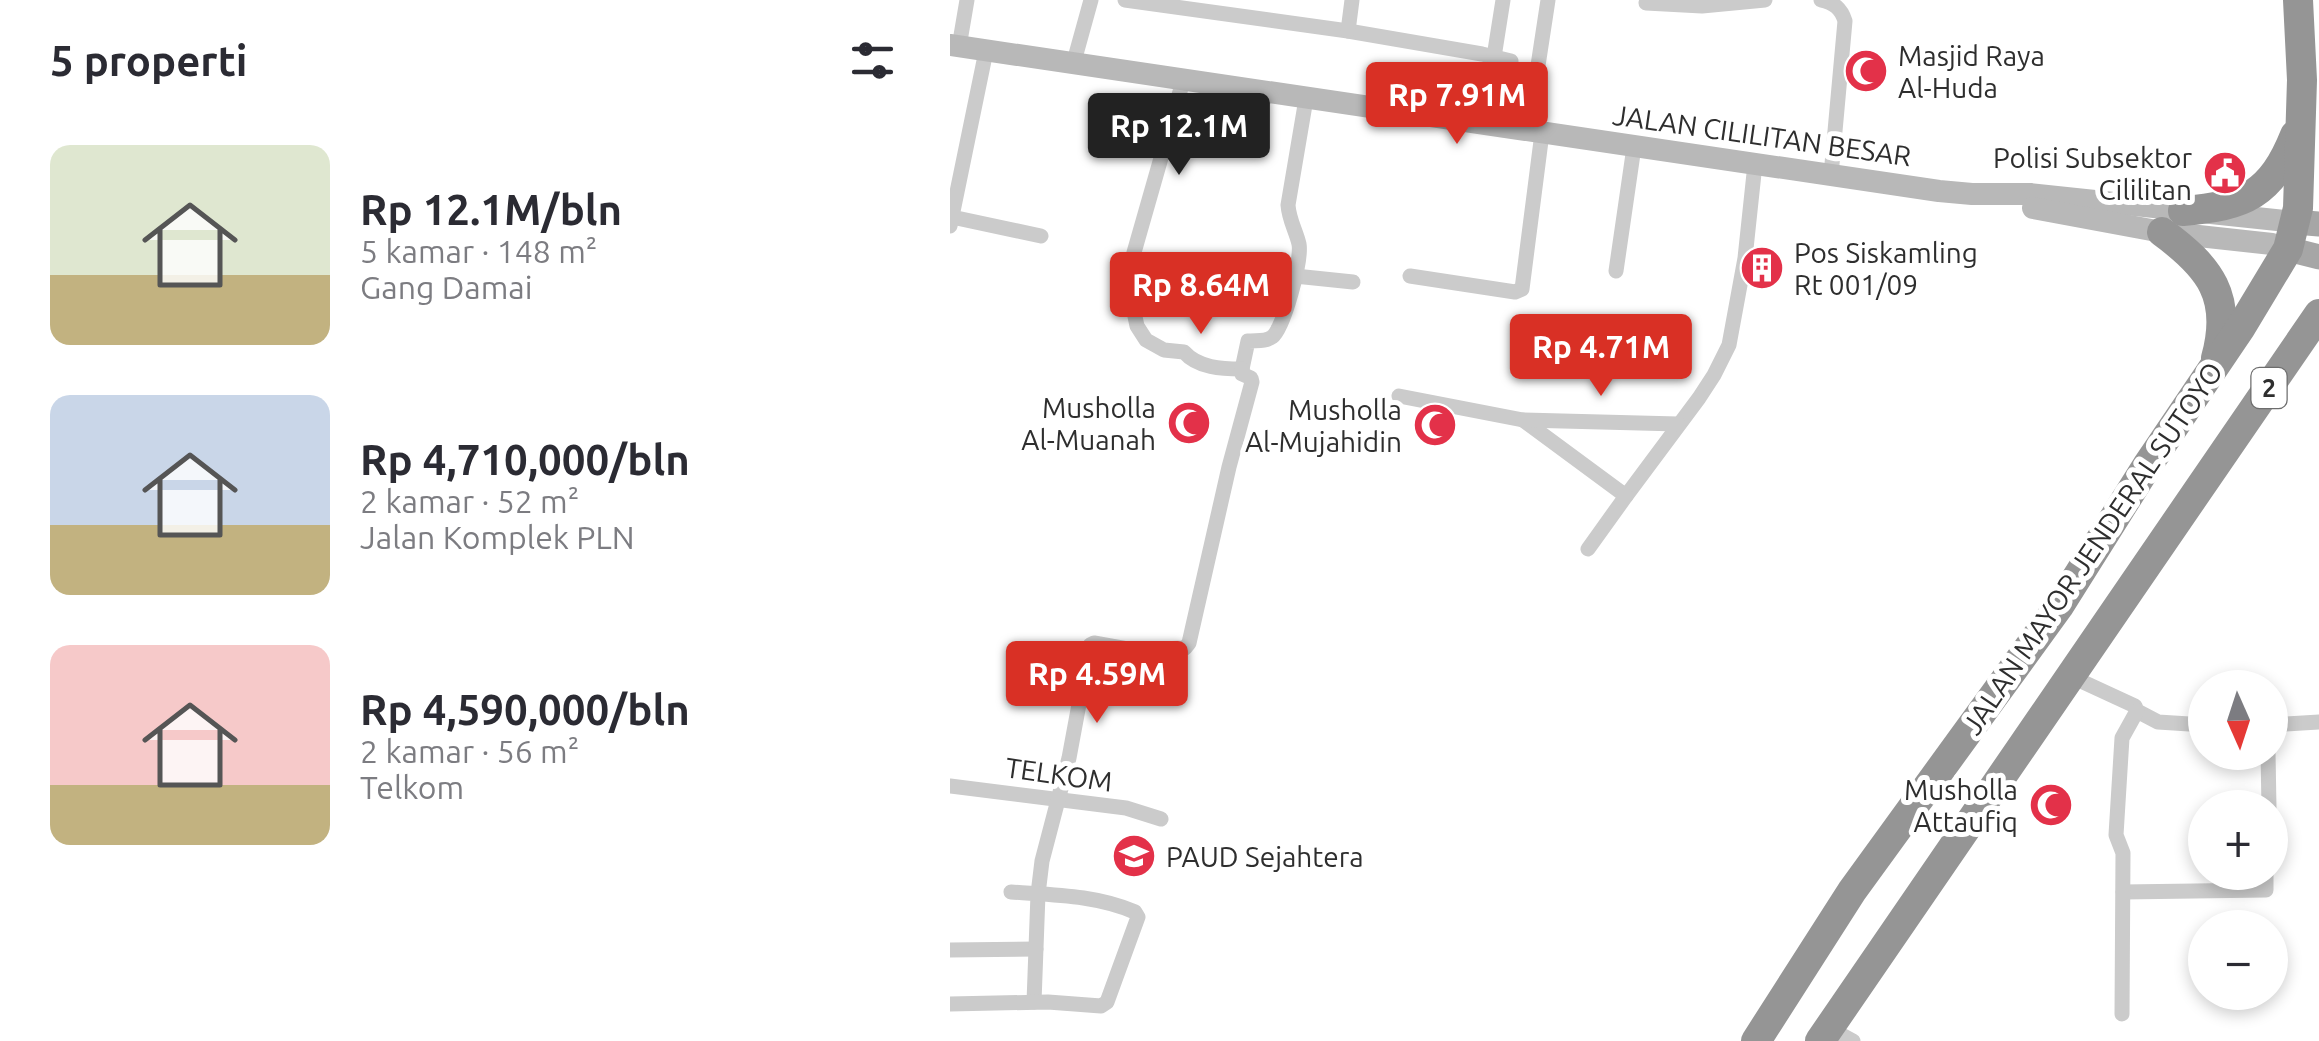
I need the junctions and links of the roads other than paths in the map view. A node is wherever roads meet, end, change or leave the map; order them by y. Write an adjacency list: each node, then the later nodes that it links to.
1 (1091, 0): 15 (street)
2 (1126, 0): 11 (street)
3 (1352, 0): 11 (street)
4 (1503, 0): 14 (street)
5 (1548, 0): 20 (street)
6 (1765, 0): 9 (street)
7 (1821, 0): 23 (street)
8 (2298, 0): 18 (highway, 2)
9 (1646, 4)
10 (961, 8): 12 (street)
11 (1348, 31): 14 (street)
12 (954, 46): 13 (street, JALAN CILILITAN BESAR)
13 (986, 51): 15 (street, JALAN CILILITAN BESAR); 25 (street)
14 (1494, 56): 19 (street)
15 (1073, 64): 16 (street, JALAN CILILITAN BESAR)
16 (1183, 80): 17 (street, JALAN CILILITAN BESAR); 34 (street)
17 (1306, 99): 19 (street, JALAN CILILITAN BESAR); 30 (street)
18 (2302, 116): 24 (highway); 26 (highway, 2)
19 (1504, 128): 20 (street, JALAN CILILITAN BESAR)
20 (1535, 132): 21 (street, JALAN CILILITAN BESAR); 31 (street)
21 (1634, 146): 22 (street, JALAN CILILITAN BESAR); 29 (street)
22 (1754, 164): 23 (street, JALAN CILILITAN BESAR); 38 (street)
23 (1831, 174): 24 (street, JALAN CILILITAN BESAR)
24 (2173, 221): 26 (street, JALAN CILILITAN BESAR); 35 (highway)
25 (951, 222): 27 (street)
26 (2300, 232): 28 (main road, JALAN CILILITAN BESAR); 35 (highway, JALAN MAYOR JENDERAL SUTOYO / 2)
27 (1041, 236)
28 (2319, 257)
29 (1616, 270)
30 (1295, 276): 32 (street); 34 (street)
31 (1410, 276)
32 (1353, 282)
33 (2319, 315): 41 (highway, JALAN MAYOR JENDERAL SUTOYO / 2)
34 (1242, 369): 47 (street)
35 (2212, 371): 59 (highway, JALAN MAYOR JENDERAL SUTOYO / 2)
36 (1399, 396): 37 (street)
37 (1523, 420): 38 (street); 39 (street)
38 (1678, 424): 39 (street)
39 (1626, 496): 40 (street)
40 (1588, 550)
41 (2070, 676): 42 (street); 58 (highway, JALAN MAYOR JENDERAL SUTOYO / 2)
42 (2136, 711): 44 (street); 51 (street)
43 (2319, 722): 45 (street)
44 (2188, 724)
45 (2288, 724)
46 (950, 786): 47 (street, TELKOM)
47 (1058, 800): 48 (street, TELKOM); 52 (street)
48 (1161, 818)
49 (2266, 890): 51 (street)
50 (1011, 892): 52 (street)
51 (2123, 892): 57 (street)
52 (1038, 894): 53 (street); 55 (street)
53 (1036, 949): 54 (street); 55 (street)
54 (950, 950)
55 (1034, 1002): 56 (street)
56 (950, 1004)
57 (2122, 1014)
58 (1834, 1037)
59 (1756, 1041)

